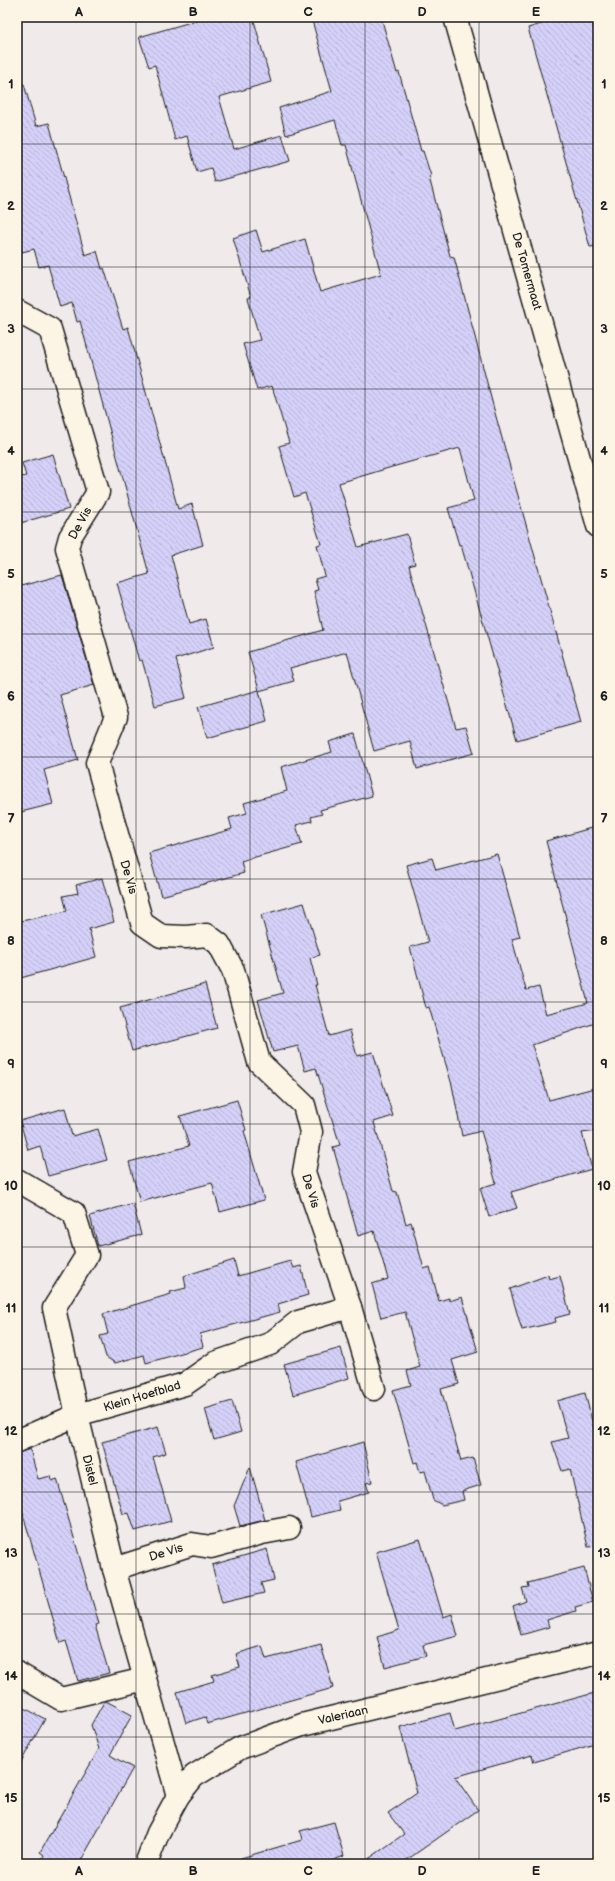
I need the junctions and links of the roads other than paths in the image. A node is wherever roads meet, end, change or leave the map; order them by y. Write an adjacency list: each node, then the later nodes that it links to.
1 (455, 17): 3 (street, De Tomermaat)
2 (17, 311): 5 (street, De Vis)
3 (598, 526)
4 (17, 1180): 7 (street, Distel)
5 (350, 1307): 6 (street, De Vis); 7 (street, Klein Hoefblad)
6 (374, 1389)
7 (77, 1415): 8 (street, Klein Hoefblad); 10 (street, Distel)
8 (17, 1441)
9 (289, 1528): 10 (street, De Vis)
10 (114, 1569): 13 (street, Distel)
11 (598, 1653): 14 (street, Valeriaan)
12 (17, 1673): 13 (street)
13 (145, 1679): 14 (street, Distel)
14 (178, 1796): 15 (street, Valeriaan)
15 (146, 1864)

